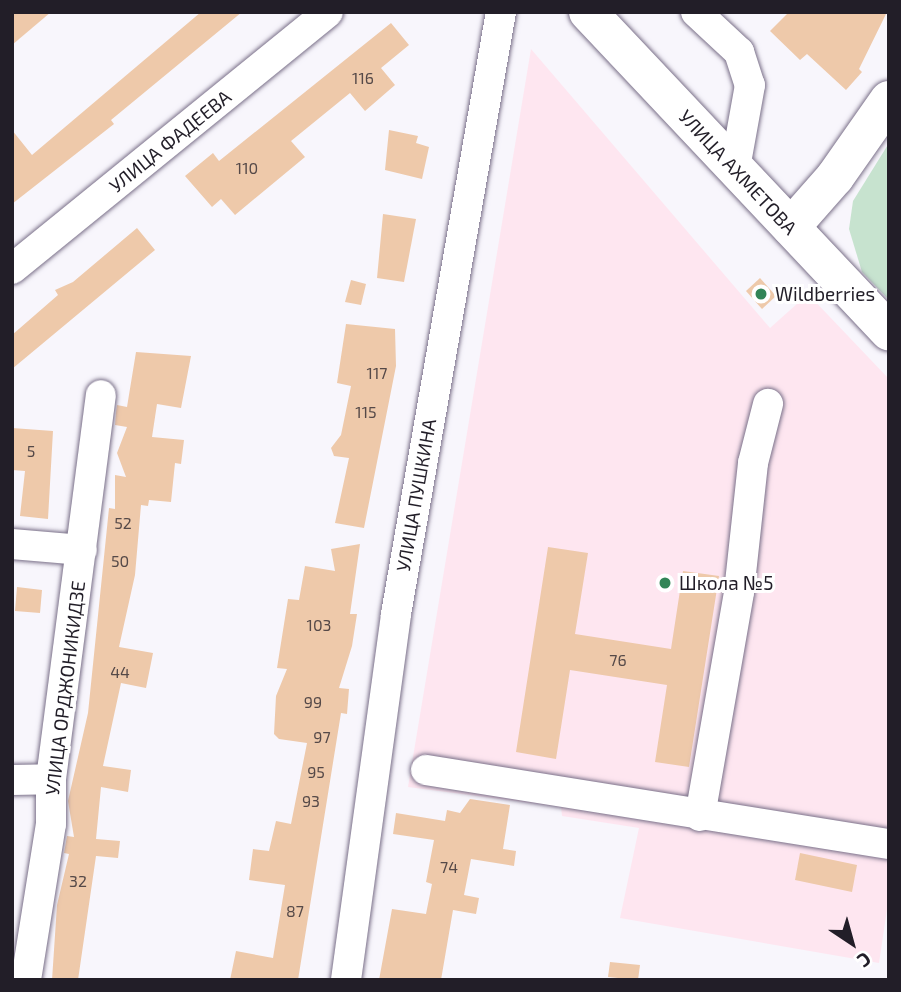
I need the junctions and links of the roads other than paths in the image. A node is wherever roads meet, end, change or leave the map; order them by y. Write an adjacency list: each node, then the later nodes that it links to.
1 (328, 12): 8 (street, УЛИЦА ФАДЕЕВА)
2 (501, 12): 20 (street, УЛИЦА ПУШКИНА)
3 (588, 12): 6 (main road, УЛИЦА АХМЕТОВА)
4 (696, 12): 6 (street)
5 (889, 100): 7 (main road)
6 (735, 168): 7 (main road, УЛИЦА АХМЕТОВА)
7 (791, 227): 9 (main road, УЛИЦА АХМЕТОВА)
8 (12, 269)
9 (889, 331)
10 (101, 395): 13 (street, УЛИЦА ОРДЖОНИКИДЗЕ)
11 (768, 404): 17 (street)
12 (12, 544): 13 (street)
13 (82, 550): 15 (street, УЛИЦА ОРДЖОНИКИДЗЕ)
14 (426, 770): 17 (street)
15 (51, 779): 16 (street); 19 (street, УЛИЦА ОРДЖОНИКИДЗЕ)
16 (12, 780)
17 (700, 816): 18 (street)
18 (889, 844)
19 (26, 980)
20 (346, 980)

